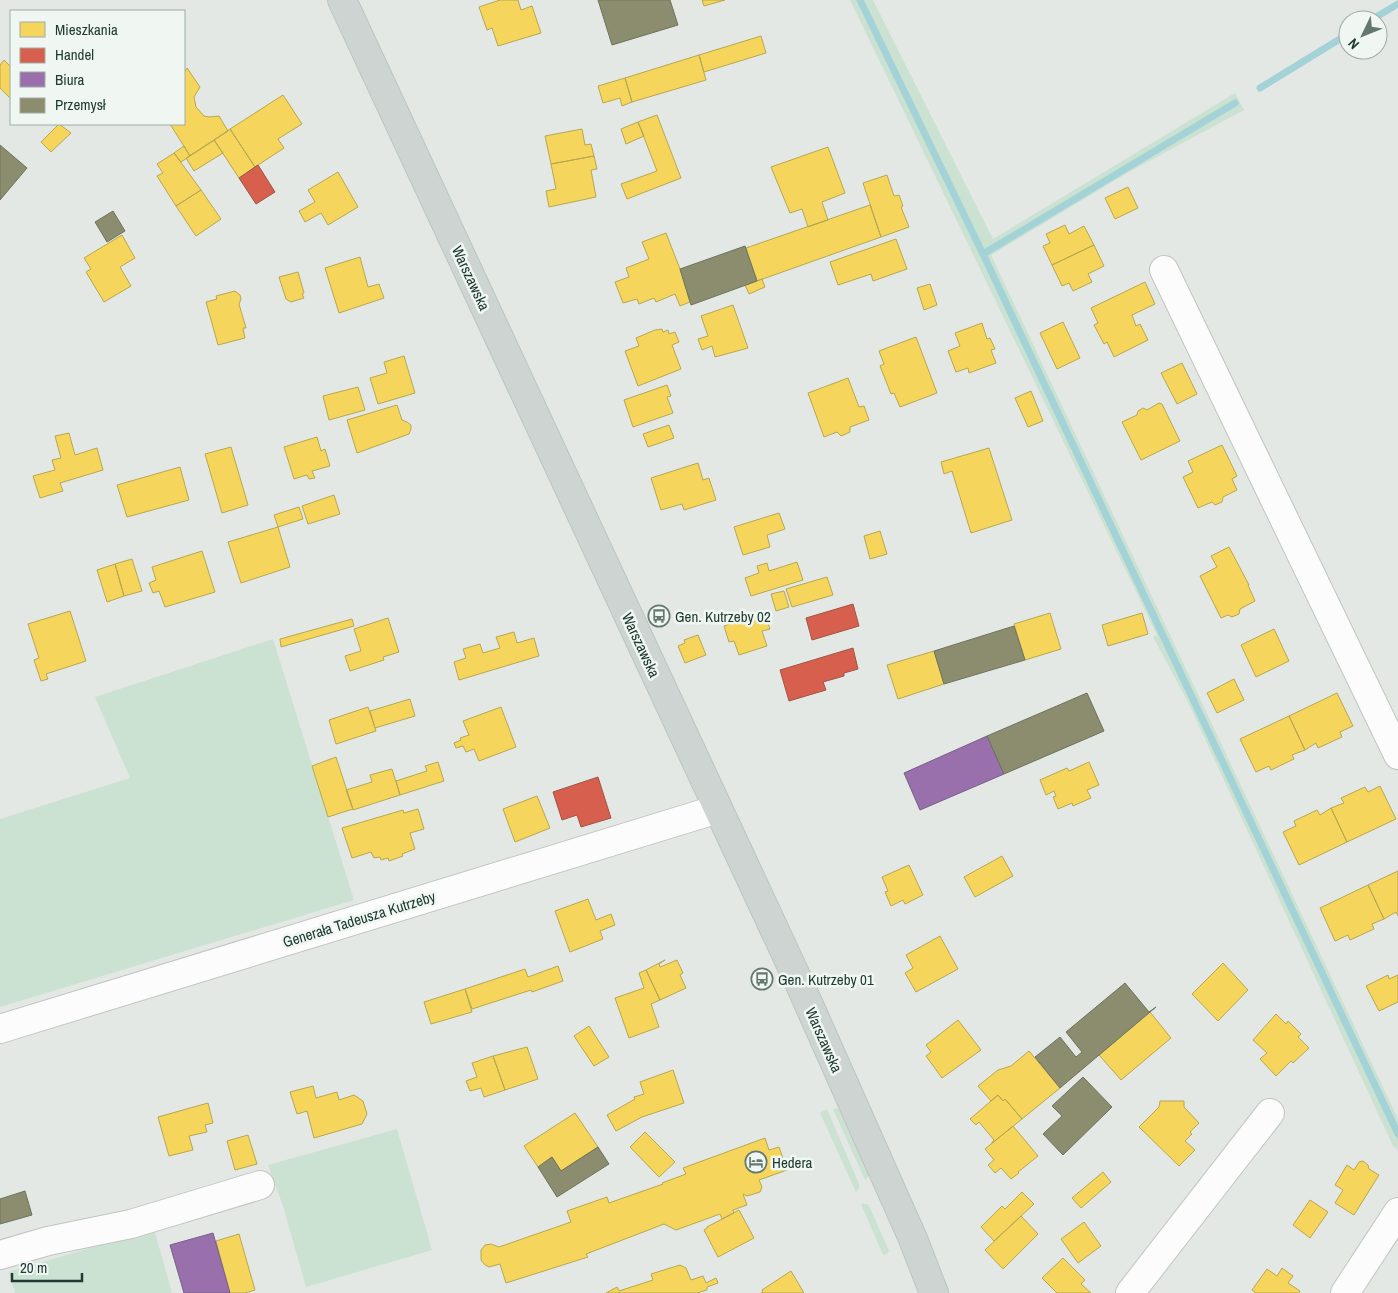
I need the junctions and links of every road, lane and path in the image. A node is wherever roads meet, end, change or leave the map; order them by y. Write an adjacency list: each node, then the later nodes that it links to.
1 (342, 0): 4 (main road, Warszawska)
2 (1164, 270): 3 (street)
3 (1398, 755)
4 (718, 809): 5 (street, Generała Tadeusza Kutrzeby); 10 (main road, Warszawska)
5 (0, 1029)
6 (1270, 1113): 11 (street)
7 (260, 1185): 9 (street)
8 (1398, 1212): 12 (street)
9 (0, 1255)
10 (934, 1293)
11 (1130, 1293)
12 (1345, 1293)

